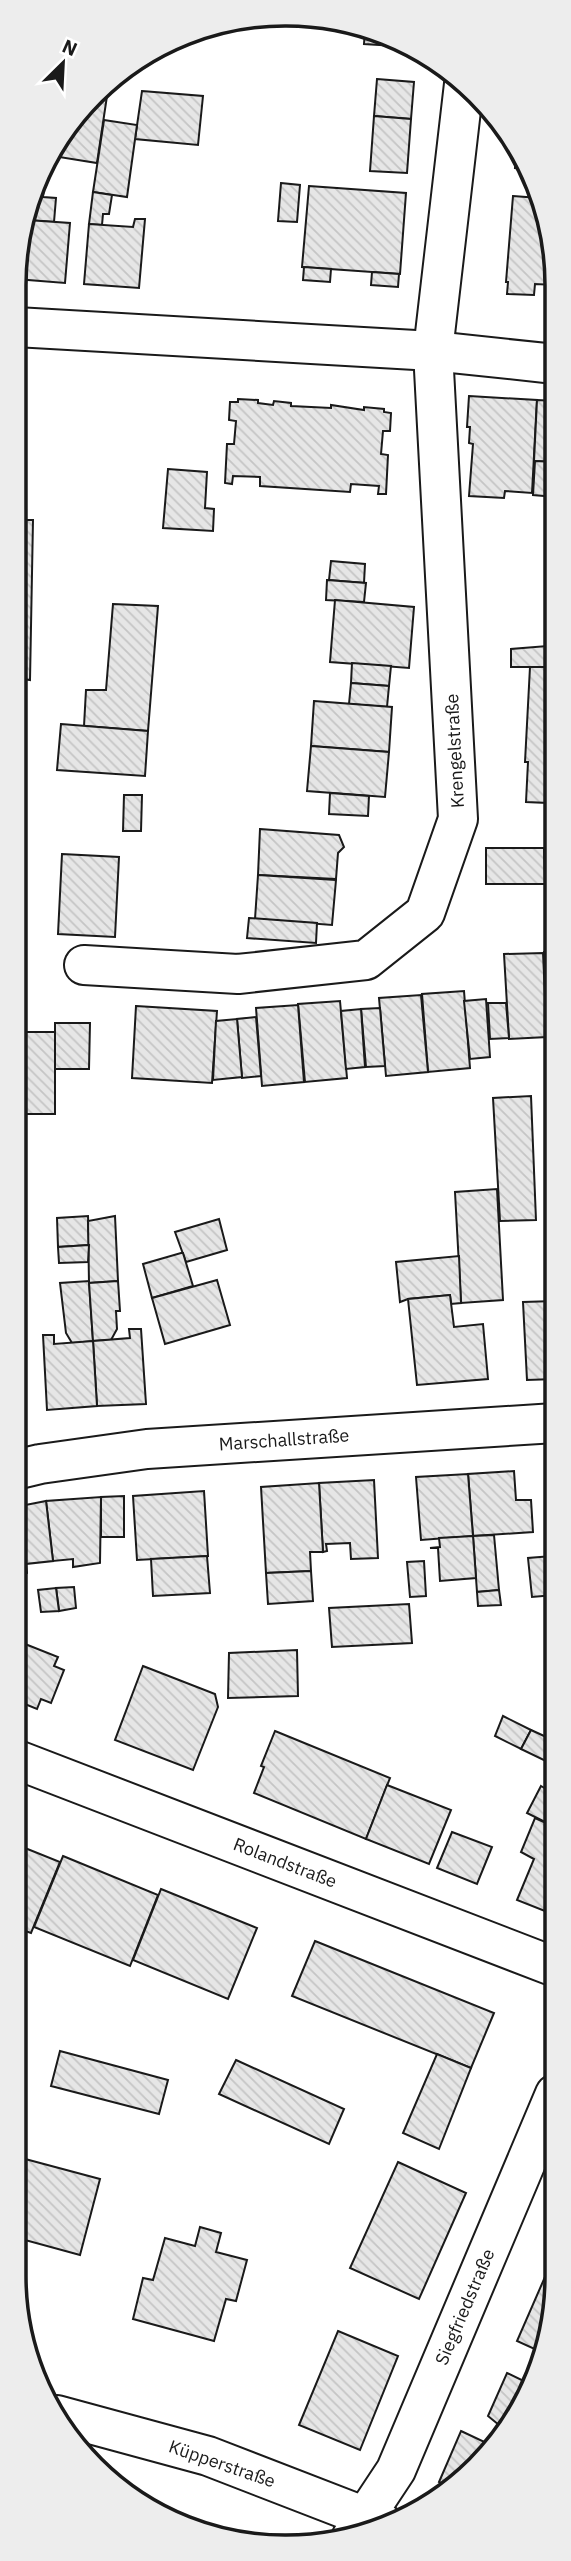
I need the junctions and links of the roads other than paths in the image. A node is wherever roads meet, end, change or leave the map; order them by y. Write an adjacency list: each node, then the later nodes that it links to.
1 (463, 97): 3 (street, Krengelstraße)
2 (26, 328): 3 (street)
3 (433, 351): 4 (street); 5 (street, Krengelstraße)
4 (545, 363)
5 (85, 965)
6 (545, 1424): 7 (street, Marschallstraße)
7 (26, 1467)
8 (26, 1763): 9 (street, Rolandstraße)
9 (545, 1962)
10 (545, 2118): 12 (street, Siegfriedstraße)
11 (69, 2418): 13 (street, Küpperstraße)
12 (370, 2521)
13 (361, 2523)

